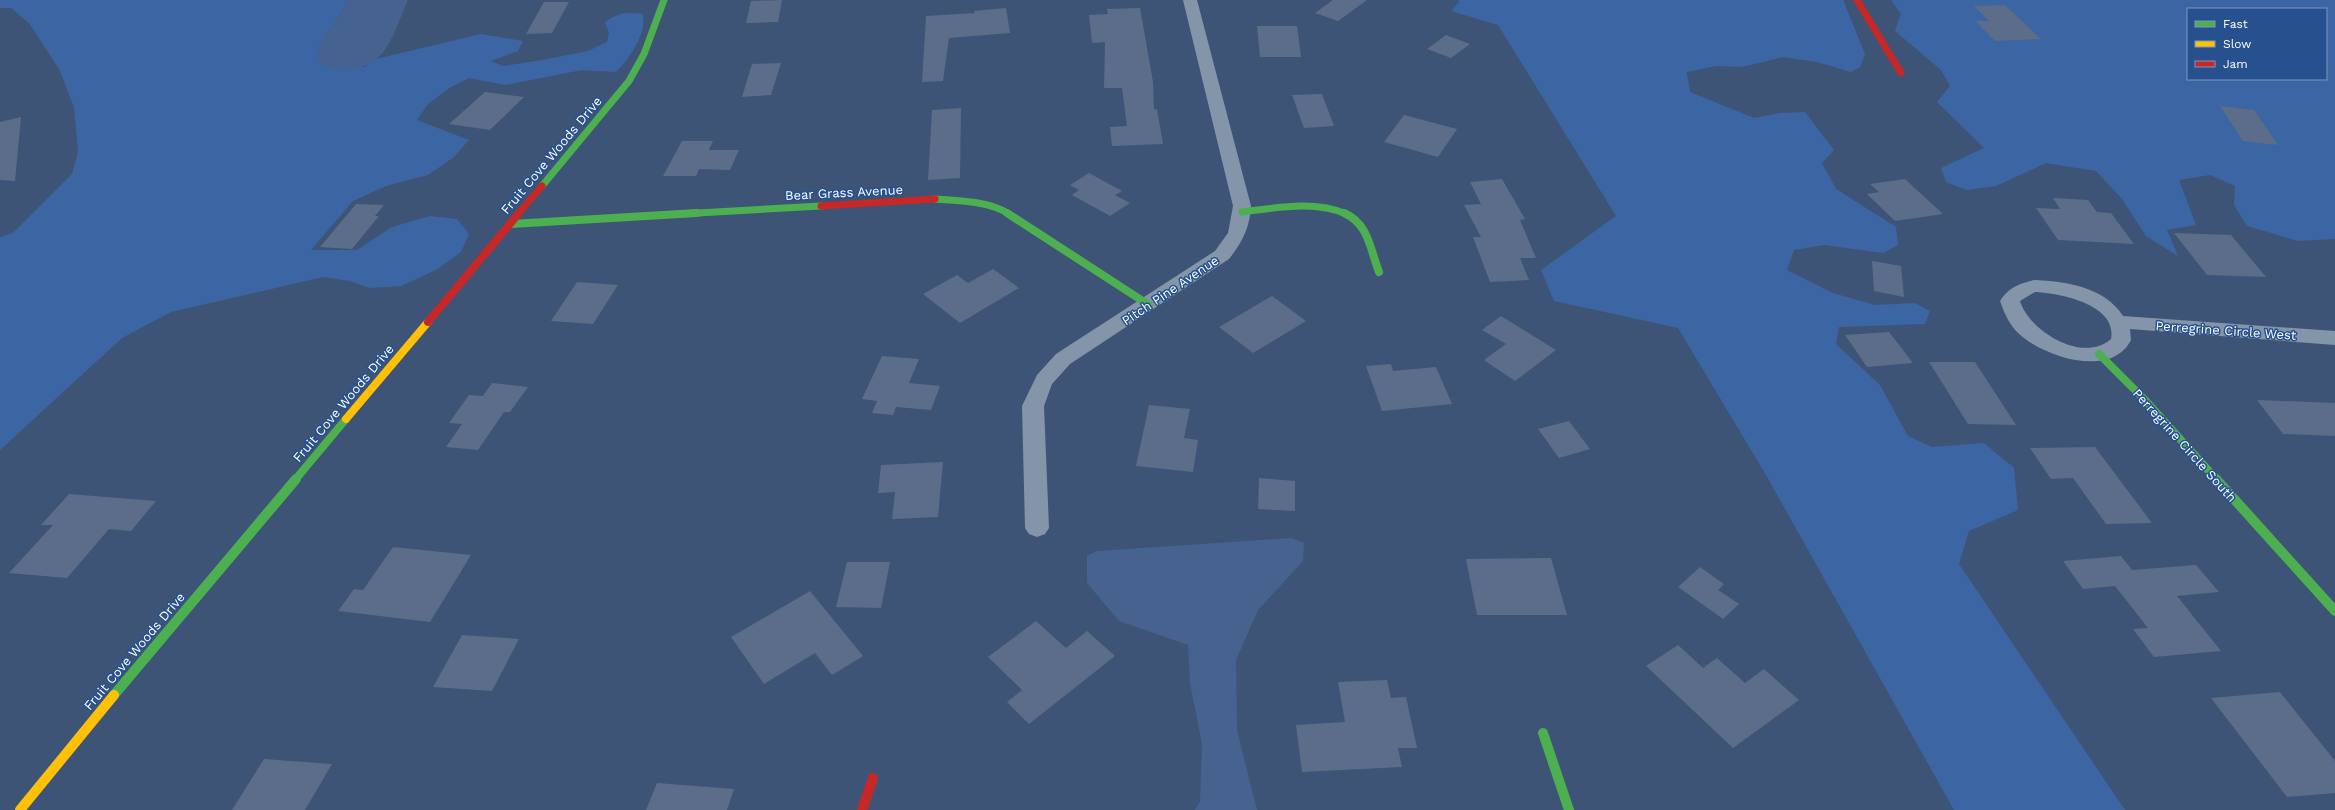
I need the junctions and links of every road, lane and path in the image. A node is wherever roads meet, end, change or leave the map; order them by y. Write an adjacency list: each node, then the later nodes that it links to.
1 (664, 0): 6 (street, Fruit Cove Woods Drive)
2 (1190, 0): 5 (street, Pitch Pine Avenue)
3 (1858, 0): 4 (street)
4 (1900, 73)
5 (1242, 212): 7 (street); 8 (street, Pitch Pine Avenue)
6 (511, 224): 8 (street, Bear Grass Avenue); 16 (street, Fruit Cove Woods Drive)
7 (1379, 272)
8 (1148, 305): 12 (street, Pitch Pine Avenue)
9 (2118, 322): 10 (street, Perregrine Circle West); 11 (street); 11 (street)
10 (2335, 338)
11 (2099, 354): 13 (street, Perregrine Circle South)
12 (1037, 528)
13 (2335, 611)
14 (1543, 733): 18 (street)
15 (873, 778): 17 (street)
16 (20, 810)
17 (862, 810)
18 (1569, 810)

